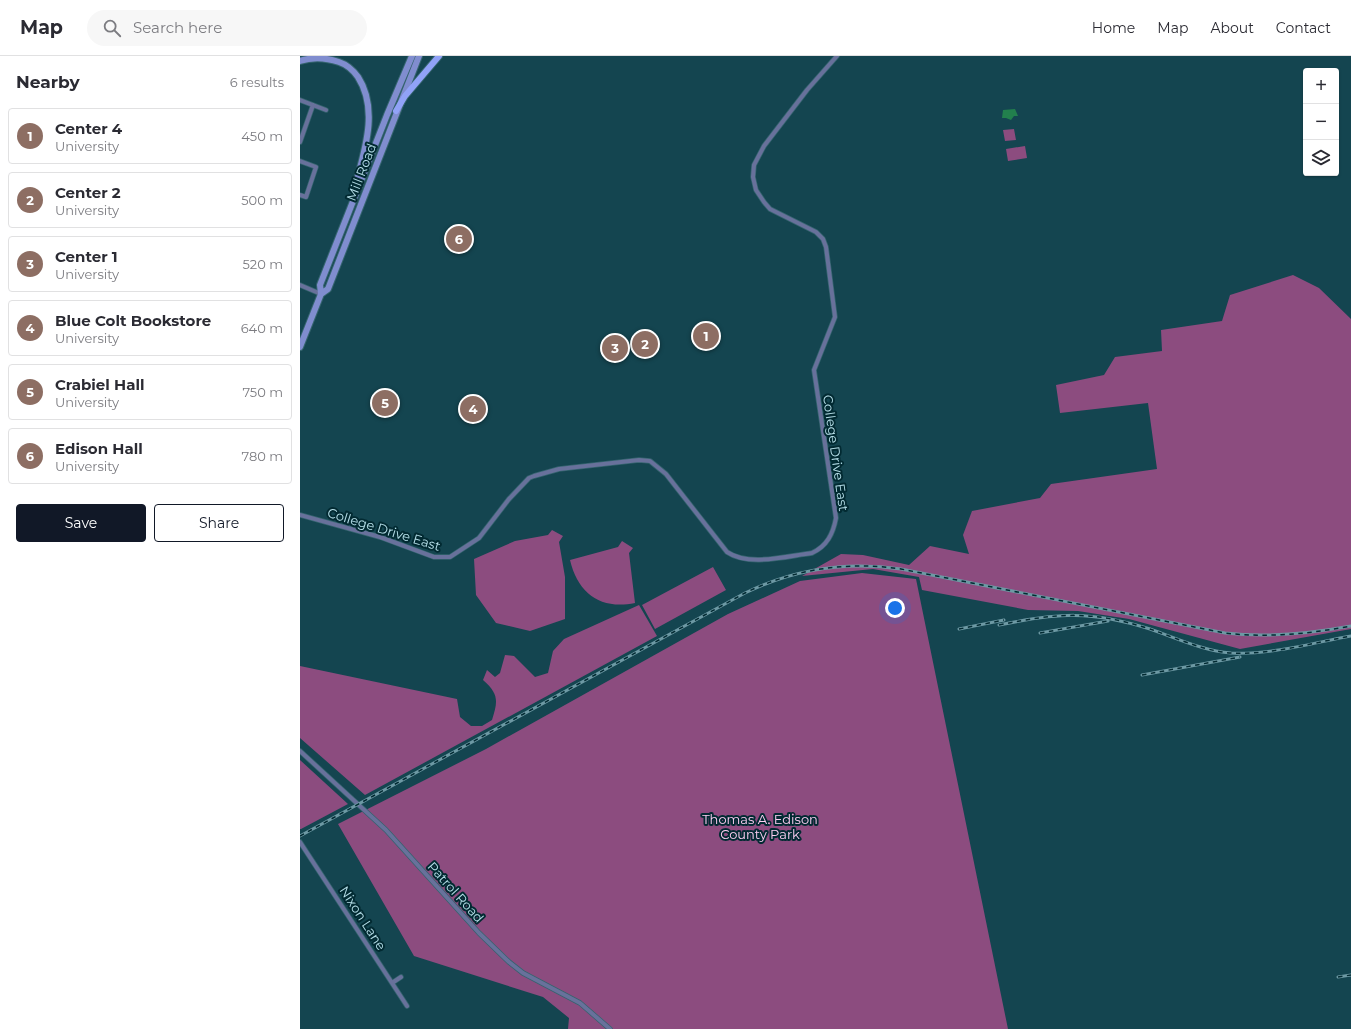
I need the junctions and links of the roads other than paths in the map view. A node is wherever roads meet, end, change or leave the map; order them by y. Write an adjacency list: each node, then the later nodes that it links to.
1 (304, 56): 6 (street)
2 (412, 56): 15 (street, Mill Road)
3 (419, 56): 11 (street, Mill Road)
4 (439, 56): 11 (main road)
5 (837, 56): 19 (street, College Drive East)
6 (300, 58)
7 (300, 62): 15 (street)
8 (300, 100): 9 (street)
9 (313, 105): 10 (street); 12 (street)
10 (326, 110)
11 (396, 111): 17 (street, Mill Road)
12 (300, 142)
13 (300, 161): 14 (street)
14 (300, 195)
15 (346, 219): 17 (street, Mill Road)
16 (300, 285): 17 (street)
17 (321, 294): 18 (street, Mill Road)
18 (300, 344)
19 (300, 515)
20 (300, 751): 25 (street, Patrol Road)
21 (300, 842): 23 (street, Nixon Lane)
22 (402, 977): 23 (street)
23 (392, 983): 24 (street, Nixon Lane)
24 (407, 1006)
25 (610, 1029)

